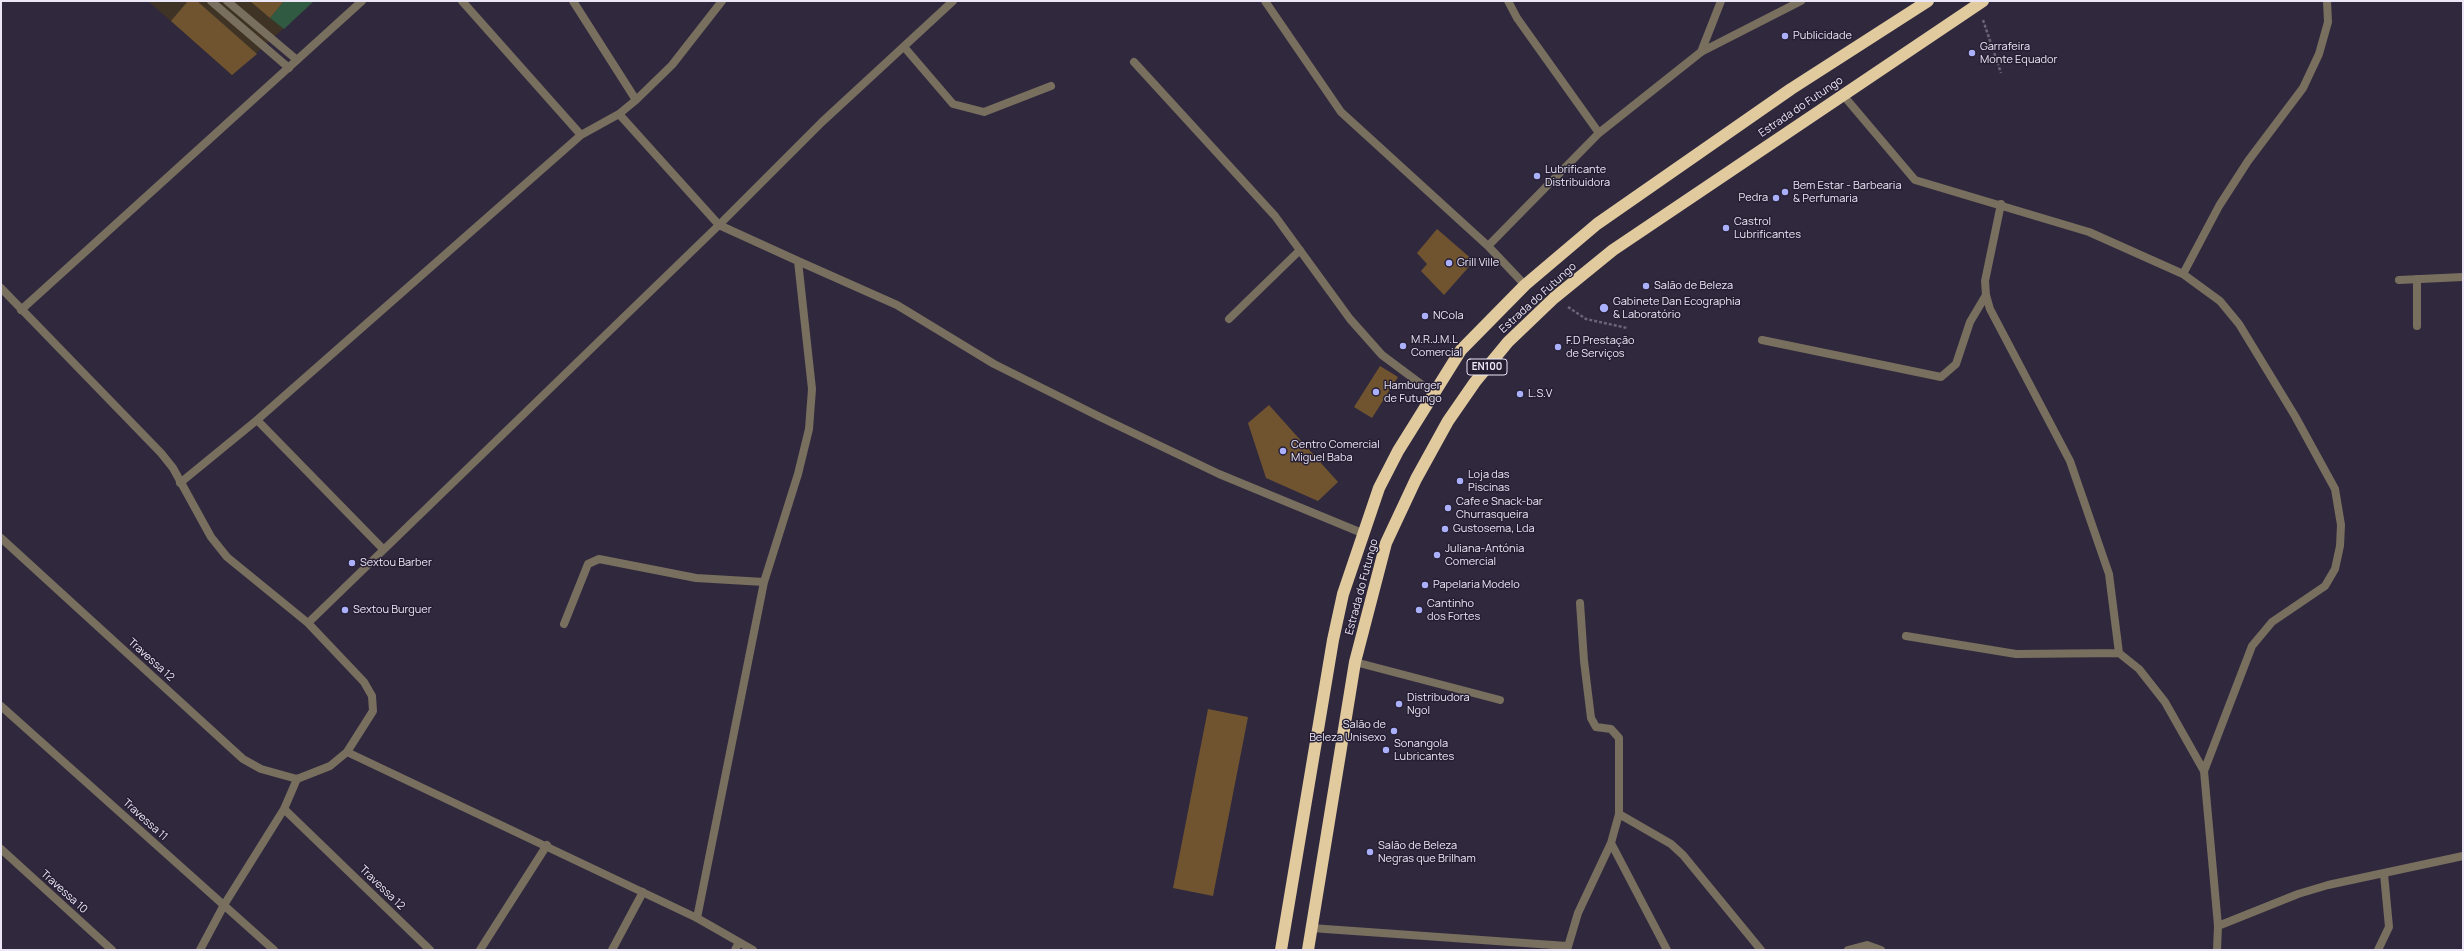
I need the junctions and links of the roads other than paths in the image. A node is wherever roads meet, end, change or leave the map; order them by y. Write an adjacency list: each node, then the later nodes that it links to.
1 (211, 1): 19 (street)
2 (227, 1): 17 (street)
3 (362, 1): 17 (street)
4 (462, 1): 25 (street)
5 (573, 1): 22 (street)
6 (722, 1): 22 (street)
7 (952, 1): 15 (street)
8 (1265, 1): 28 (street)
9 (1508, 1): 24 (street)
10 (1721, 1): 16 (street)
11 (1801, 1): 16 (street)
12 (1928, 1): 35 (highway, Estrada do Futungo / EN100)
13 (2327, 1): 31 (street)
14 (1980, 3): 21 (highway, Estrada do Futungo / EN100)
15 (905, 48): 20 (street); 27 (street)
16 (1701, 52): 24 (street)
17 (297, 60): 19 (street)
18 (1134, 62): 29 (street)
19 (289, 68): 38 (street)
20 (1051, 86)
21 (1843, 95): 26 (street); 54 (highway, Estrada do Futungo / EN100)
22 (636, 100): 23 (street)
23 (619, 114): 25 (street); 27 (street)
24 (1599, 133): 28 (street)
25 (581, 136): 43 (street)
26 (2001, 204): 31 (street); 37 (street)
27 (719, 225): 30 (street); 47 (street)
28 (1488, 246): 35 (street)
29 (1300, 250): 39 (street); 42 (street)
30 (798, 261): 45 (street); 48 (street)
31 (2183, 274): 58 (street)
32 (2463, 277): 33 (street)
33 (2416, 279): 34 (street); 40 (street)
34 (2399, 280)
35 (1525, 284): 42 (highway, Estrada do Futungo / EN100)
36 (1, 288): 38 (street)
37 (1986, 295): 41 (street); 53 (street)
38 (21, 310): 44 (street)
39 (1229, 319)
40 (2417, 326)
41 (1762, 340)
42 (1432, 393): 45 (highway, Estrada do Futungo / EN100)
43 (257, 420): 44 (street); 47 (street)
44 (180, 483): 50 (street)
45 (1362, 533): 82 (highway, Estrada do Futungo / EN100)
46 (1, 538): 59 (street, Travessa 12)
47 (383, 549): 50 (street)
48 (764, 582): 51 (street); 69 (street)
49 (1580, 603): 61 (street)
50 (308, 623): 57 (street)
51 (564, 624)
52 (1906, 636): 53 (street)
53 (2119, 653): 58 (street)
54 (1355, 662): 55 (street); 71 (highway, Estrada do Futungo / EN100)
55 (1500, 700)
56 (1, 706): 68 (street, Travessa 11)
57 (347, 752): 59 (street); 63 (street)
58 (2204, 771): 70 (street)
59 (297, 779): 60 (street)
60 (284, 810): 68 (street); 77 (street, Travessa 12)
61 (1619, 814): 62 (street); 85 (street)
62 (1611, 843): 73 (street); 84 (street)
63 (547, 845): 67 (street); 78 (street)
64 (1, 849): 74 (street, Travessa 10)
65 (2463, 856): 66 (street)
66 (2384, 874): 70 (street); 89 (street)
67 (643, 892): 69 (street); 79 (street)
68 (224, 905): 75 (street); 76 (street, Travessa 11)
69 (697, 918): 72 (street)
70 (2218, 926): 88 (street)
71 (1311, 928): 73 (street); 83 (highway, Estrada do Futungo / EN100)
72 (739, 942): 80 (street); 81 (street)
73 (1567, 948)
74 (112, 950)
75 (200, 950)
76 (274, 950)
77 (430, 950)
78 (480, 950)
79 (612, 950)
80 (735, 950)
81 (753, 950)
82 (1281, 950)
83 (1308, 950)
84 (1667, 950)
85 (1761, 950)
86 (1848, 950): 87 (street)
87 (1881, 950)
88 (2217, 950)
89 (2378, 950)

